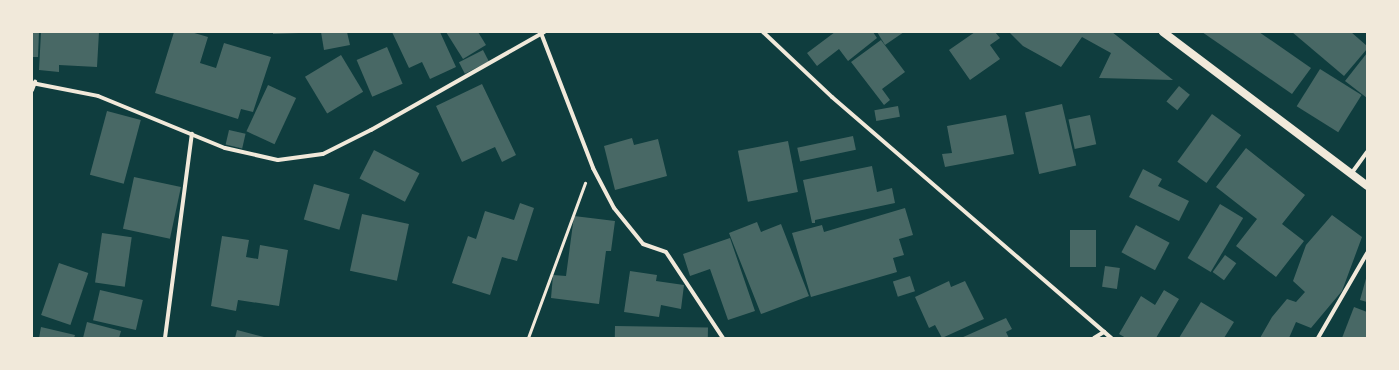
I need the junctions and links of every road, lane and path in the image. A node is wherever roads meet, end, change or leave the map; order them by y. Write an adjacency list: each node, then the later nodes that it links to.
1 (763, 32): 12 (street)
2 (1163, 32): 9 (main road)
3 (542, 33): 6 (street); 8 (street)
4 (33, 83): 5 (street); 6 (street)
5 (32, 90)
6 (192, 134): 13 (street)
7 (1367, 152): 9 (street)
8 (593, 168): 14 (path); 15 (street)
9 (1350, 175): 10 (main road)
10 (1367, 186)
11 (1367, 253): 18 (street)
12 (1104, 332): 16 (street); 17 (street)
13 (165, 338)
14 (528, 338)
15 (723, 338)
16 (1094, 338)
17 (1111, 338)
18 (1318, 338)

